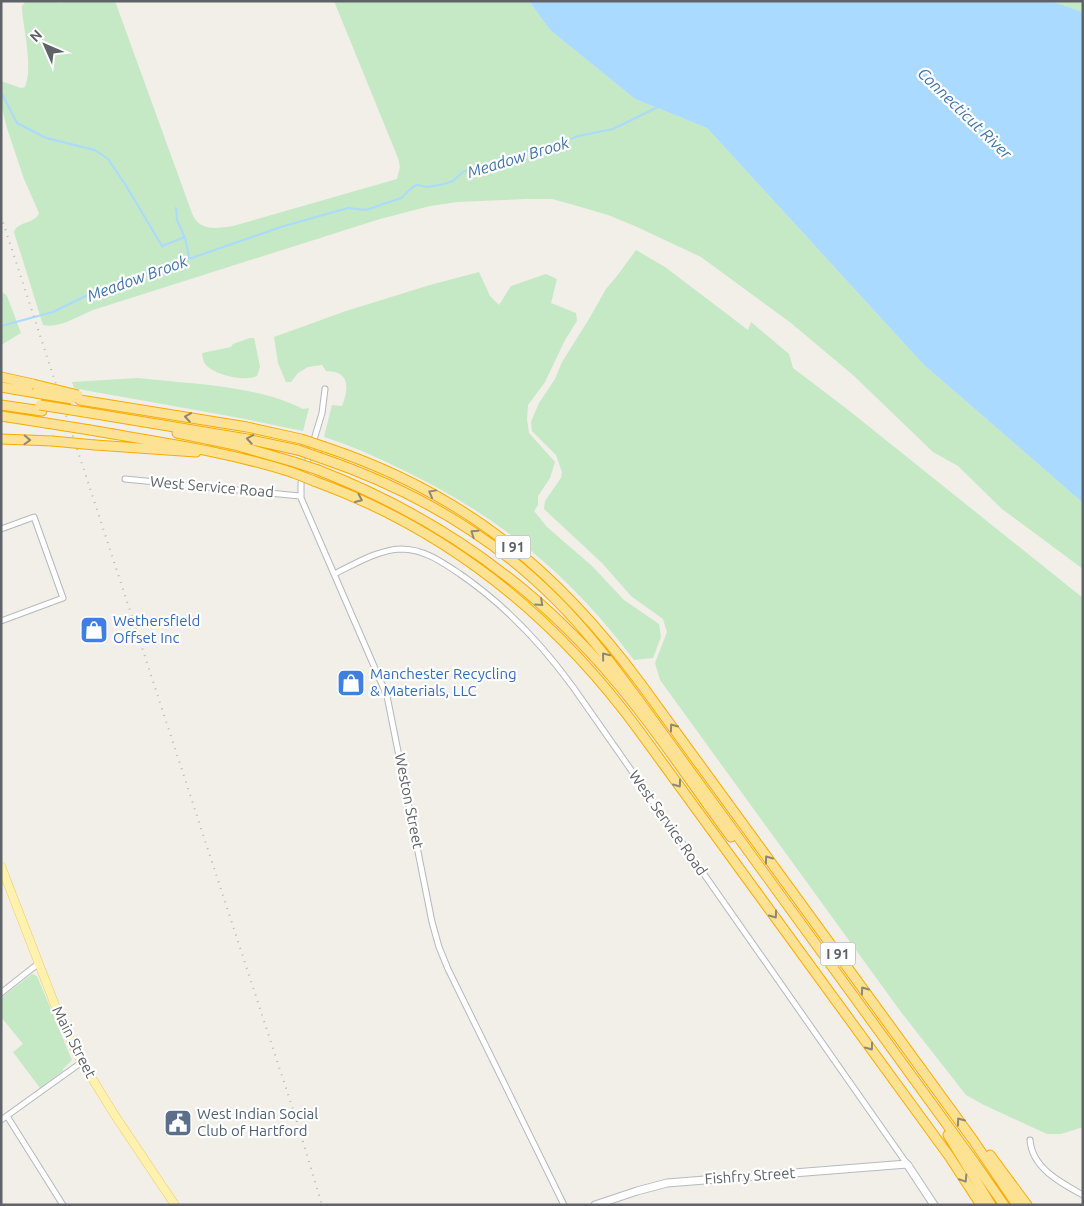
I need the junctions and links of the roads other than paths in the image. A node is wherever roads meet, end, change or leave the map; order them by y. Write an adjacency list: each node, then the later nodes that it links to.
1 (1, 377): 3 (highway)
2 (1, 387): 3 (highway, I 91)
3 (34, 388): 23 (highway, I 91, one-way to 3, bridge)
4 (325, 389): 13 (street)
5 (1, 398): 7 (highway)
6 (1, 405): 7 (highway)
7 (41, 408): 8 (highway, bridge)
8 (85, 415): 33 (highway, one-way to 33, bridge); 34 (highway, one-way to 8, bridge)
9 (1, 416): 11 (highway, I 91, bridge)
10 (1, 439): 11 (highway, one-way to 11, bridge)
11 (213, 452): 32 (highway, I 91, one-way to 32, bridge)
12 (125, 480): 13 (street, West Service Road)
13 (300, 496): 15 (street, Weston Street)
14 (1, 529): 16 (street)
15 (334, 574): 25 (street, West Service Road); 29 (street, Weston Street)
16 (1, 621)
17 (1, 866): 18 (main road, Main Street)
18 (39, 963): 19 (street); 20 (main road, Main Street)
19 (1, 994)
20 (82, 1062): 21 (street); 28 (main road, Main Street)
21 (7, 1116): 22 (street); 27 (street)
22 (1, 1120)
23 (973, 1140): 35 (highway, I 91); 36 (highway)
24 (1030, 1140): 26 (street)
25 (907, 1164): 30 (street, Fishfry Street); 31 (street, West Service Road)
26 (1083, 1195)
27 (63, 1205)
28 (175, 1205)
29 (564, 1205)
30 (595, 1205)
31 (934, 1205)
32 (981, 1205)
33 (993, 1205)
34 (1004, 1205)
35 (1017, 1205)
36 (1027, 1205)

